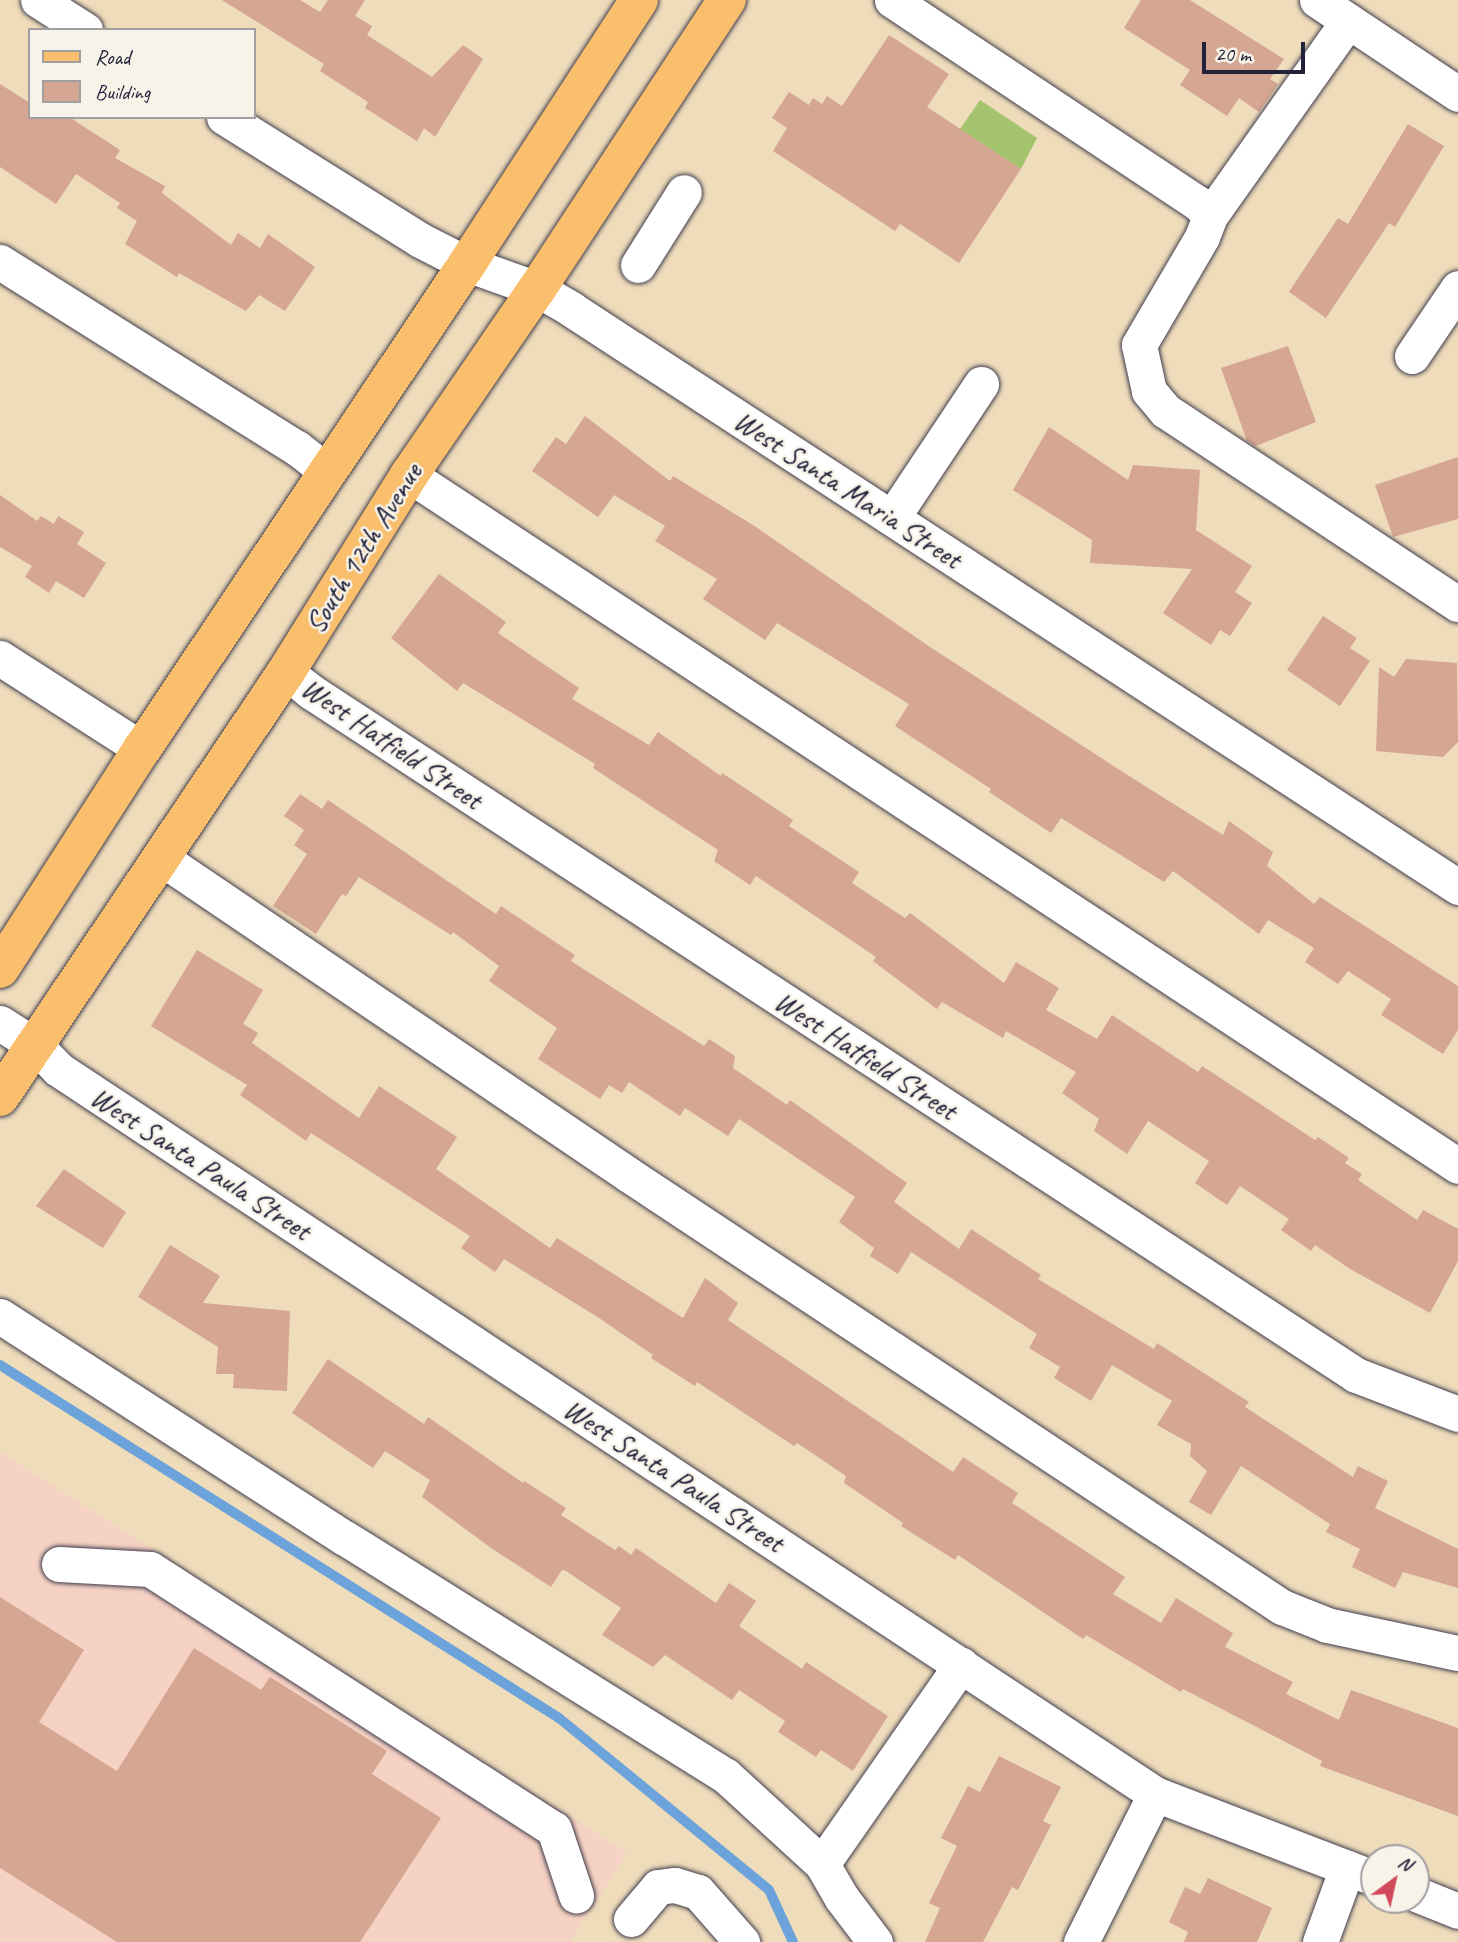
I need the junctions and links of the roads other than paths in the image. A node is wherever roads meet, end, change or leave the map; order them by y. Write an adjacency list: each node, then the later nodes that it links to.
1 (38, 0): 7 (street)
2 (727, 0): 16 (main road, South 12th Avenue)
3 (892, 0): 11 (street)
4 (1317, 0): 6 (street)
5 (627, 4): 13 (main road)
6 (1348, 21): 8 (street); 11 (street)
7 (82, 28)
8 (1458, 93)
9 (228, 119): 13 (street, West Santa Maria Street)
10 (684, 192): 14 (street)
11 (1210, 216): 22 (street)
12 (0, 262): 19 (street)
13 (467, 264): 16 (street, West Santa Maria Street); 19 (main road)
14 (638, 265)
15 (1458, 288): 17 (street)
16 (537, 289): 20 (main road, South 12th Avenue); 21 (street, West Santa Maria Street)
17 (1412, 356)
18 (981, 384): 21 (street)
19 (328, 471): 25 (main road)
20 (409, 475): 24 (main road, South 12th Avenue); 32 (street)
21 (892, 518): 27 (street, West Santa Maria Street)
22 (1458, 604)
23 (0, 657): 25 (street)
24 (286, 671): 26 (main road, South 12th Avenue); 34 (street, West Hatfield Street)
25 (142, 749): 28 (main road)
26 (162, 858): 30 (main road, South 12th Avenue); 36 (street)
27 (1458, 887)
28 (5, 953)
29 (0, 1023): 30 (street, West Santa Paula Street)
30 (36, 1046): 31 (main road, South 12th Avenue); 37 (street, West Santa Paula Street)
31 (0, 1097)
32 (1458, 1166)
33 (0, 1316): 39 (street)
34 (1458, 1414)
35 (60, 1564): 42 (street)
36 (1458, 1653)
37 (961, 1665): 38 (street, West Santa Paula Street); 39 (street)
38 (1155, 1794): 40 (street, West Santa Paula Street); 48 (street)
39 (822, 1864): 47 (street)
40 (1360, 1873)
41 (1360, 1875): 49 (street)
42 (576, 1895)
43 (1430, 1900): 44 (street)
44 (1458, 1911)
45 (631, 1919): 46 (street)
46 (742, 1942)
47 (875, 1942)
48 (1081, 1942)
49 (1320, 1942)

